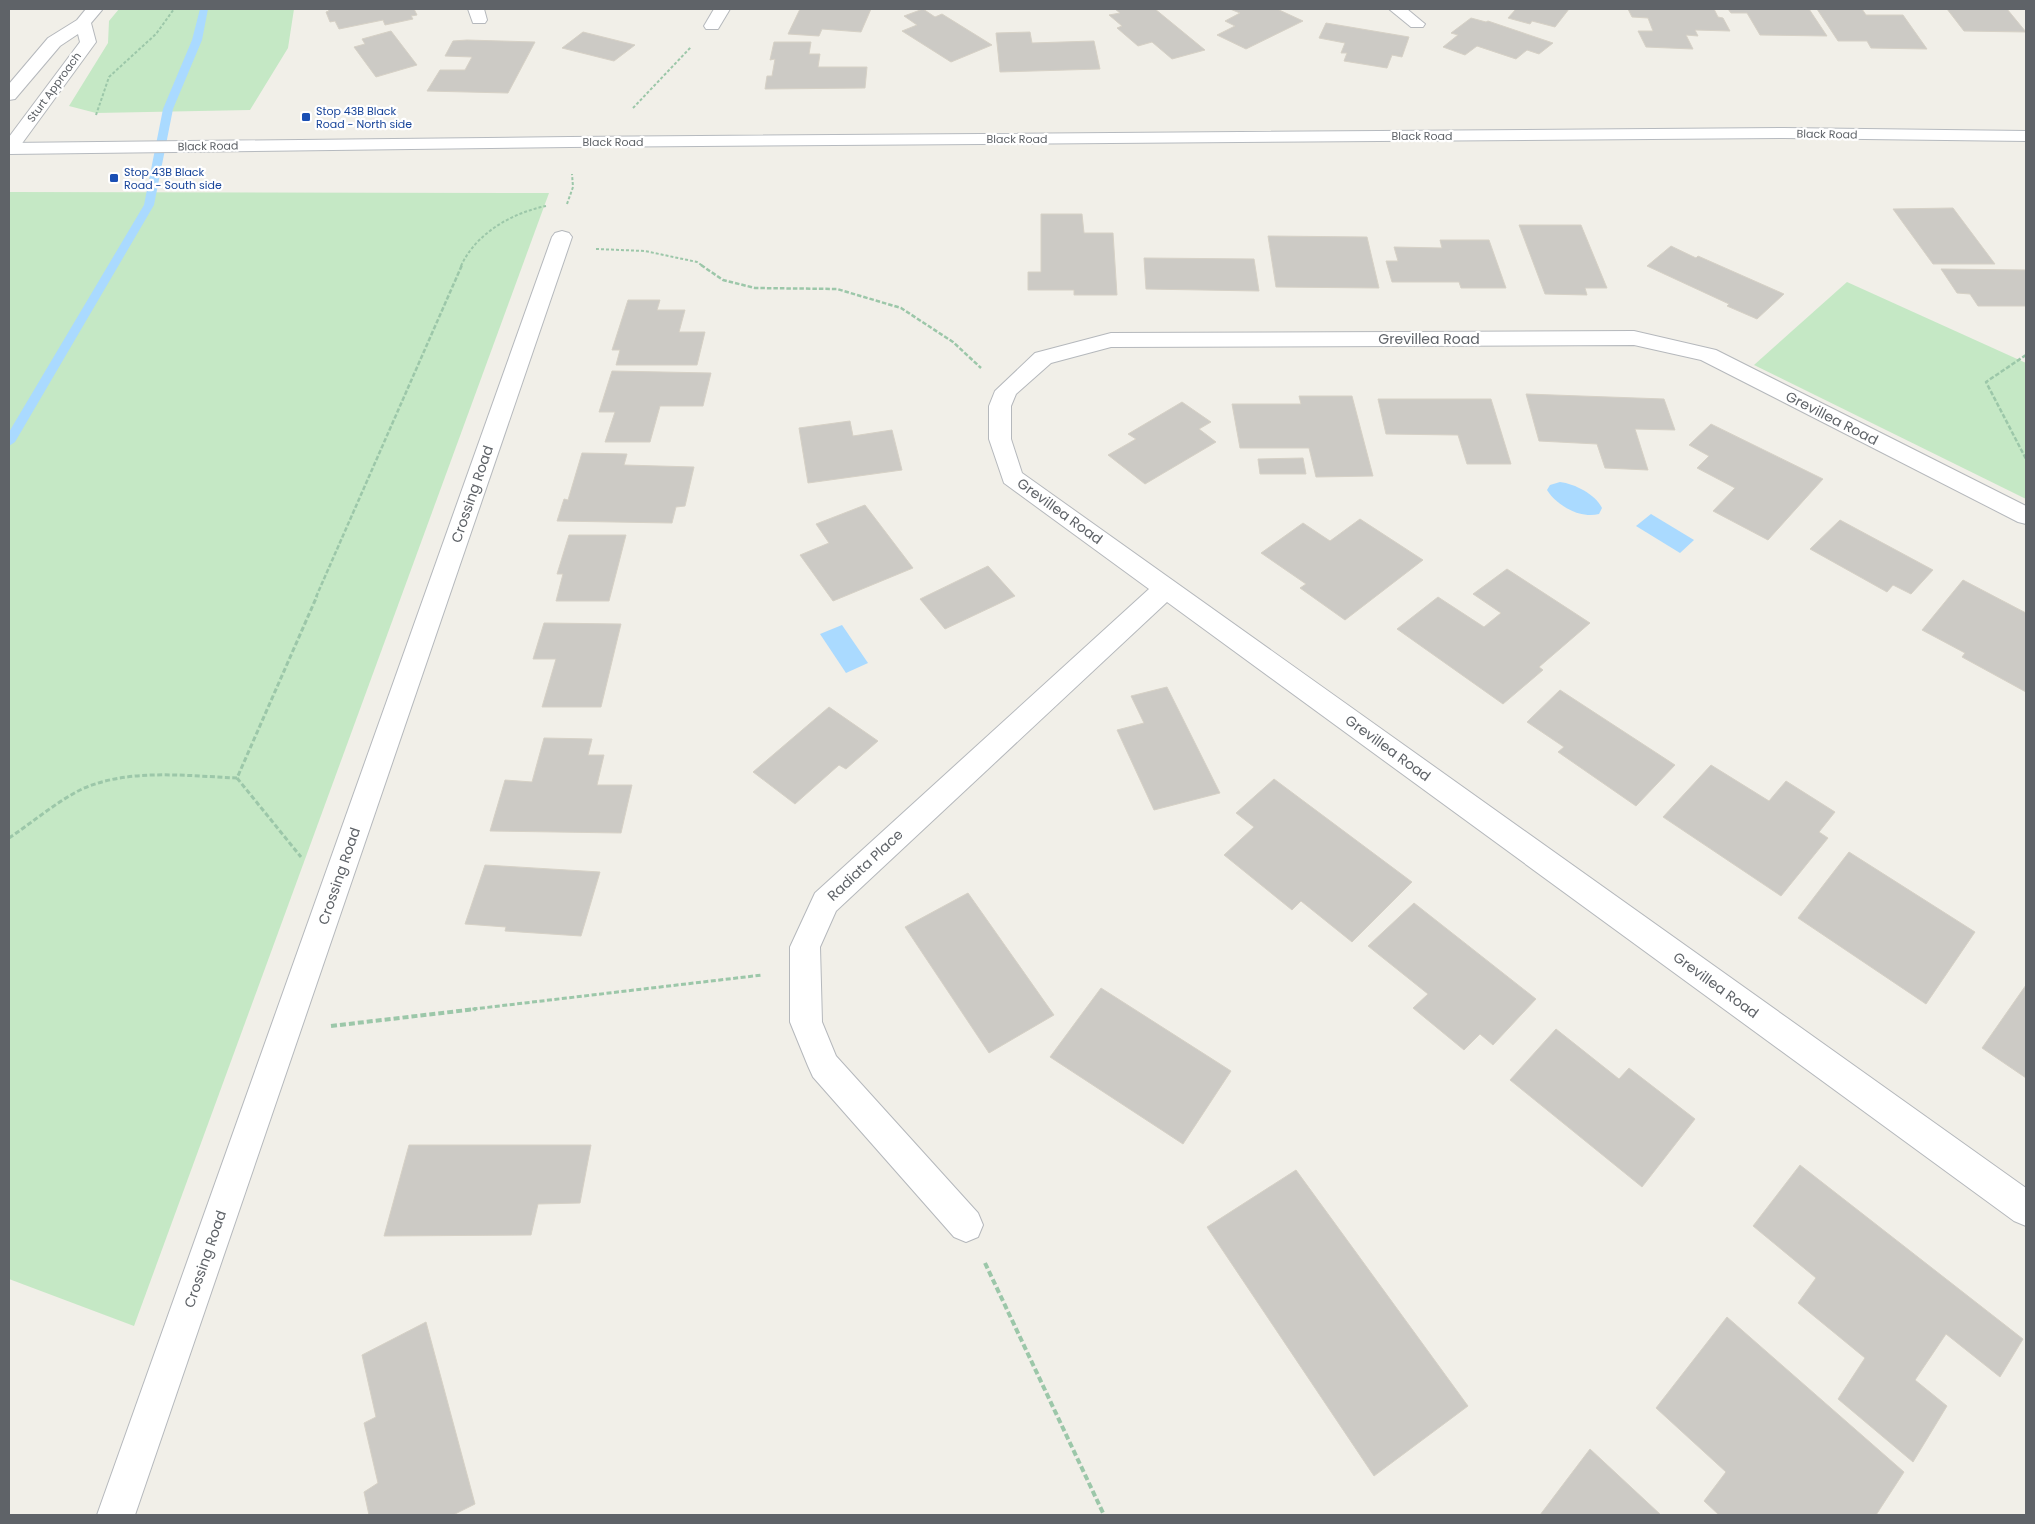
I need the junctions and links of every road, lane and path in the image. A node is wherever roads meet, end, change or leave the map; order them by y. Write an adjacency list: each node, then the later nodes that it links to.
1 (95, 9): 5 (street, Sturt Approach)
2 (174, 9): 10 (path)
3 (722, 9): 7 (street)
4 (1397, 9): 6 (street)
5 (84, 22): 8 (street, Sturt Approach); 13 (street, Sturt Approach)
6 (1417, 24)
7 (712, 26): 9 (path)
8 (9, 95)
9 (626, 112)
10 (95, 118)
11 (2026, 136): 12 (street, Black Road)
12 (570, 142): 13 (street, Black Road); 14 (path)
13 (9, 149)
14 (560, 204)
15 (551, 206): 22 (path)
16 (560, 243): 18 (path); 24 (street, Crossing Road)
17 (2026, 355): 19 (path)
18 (1006, 391): 20 (street, Grevillea Road); 21 (street, Grevillea Road)
19 (2026, 459)
20 (2026, 516)
21 (1166, 588): 25 (street, Radiata Place); 27 (street, Grevillea Road)
22 (237, 778): 23 (path); 24 (path)
23 (9, 838)
24 (332, 895): 26 (street, Crossing Road)
25 (805, 970): 26 (path); 28 (street, Radiata Place)
26 (285, 1031): 29 (street, Crossing Road)
27 (2026, 1209)
28 (966, 1225): 30 (path)
29 (116, 1515)
30 (1104, 1515)

